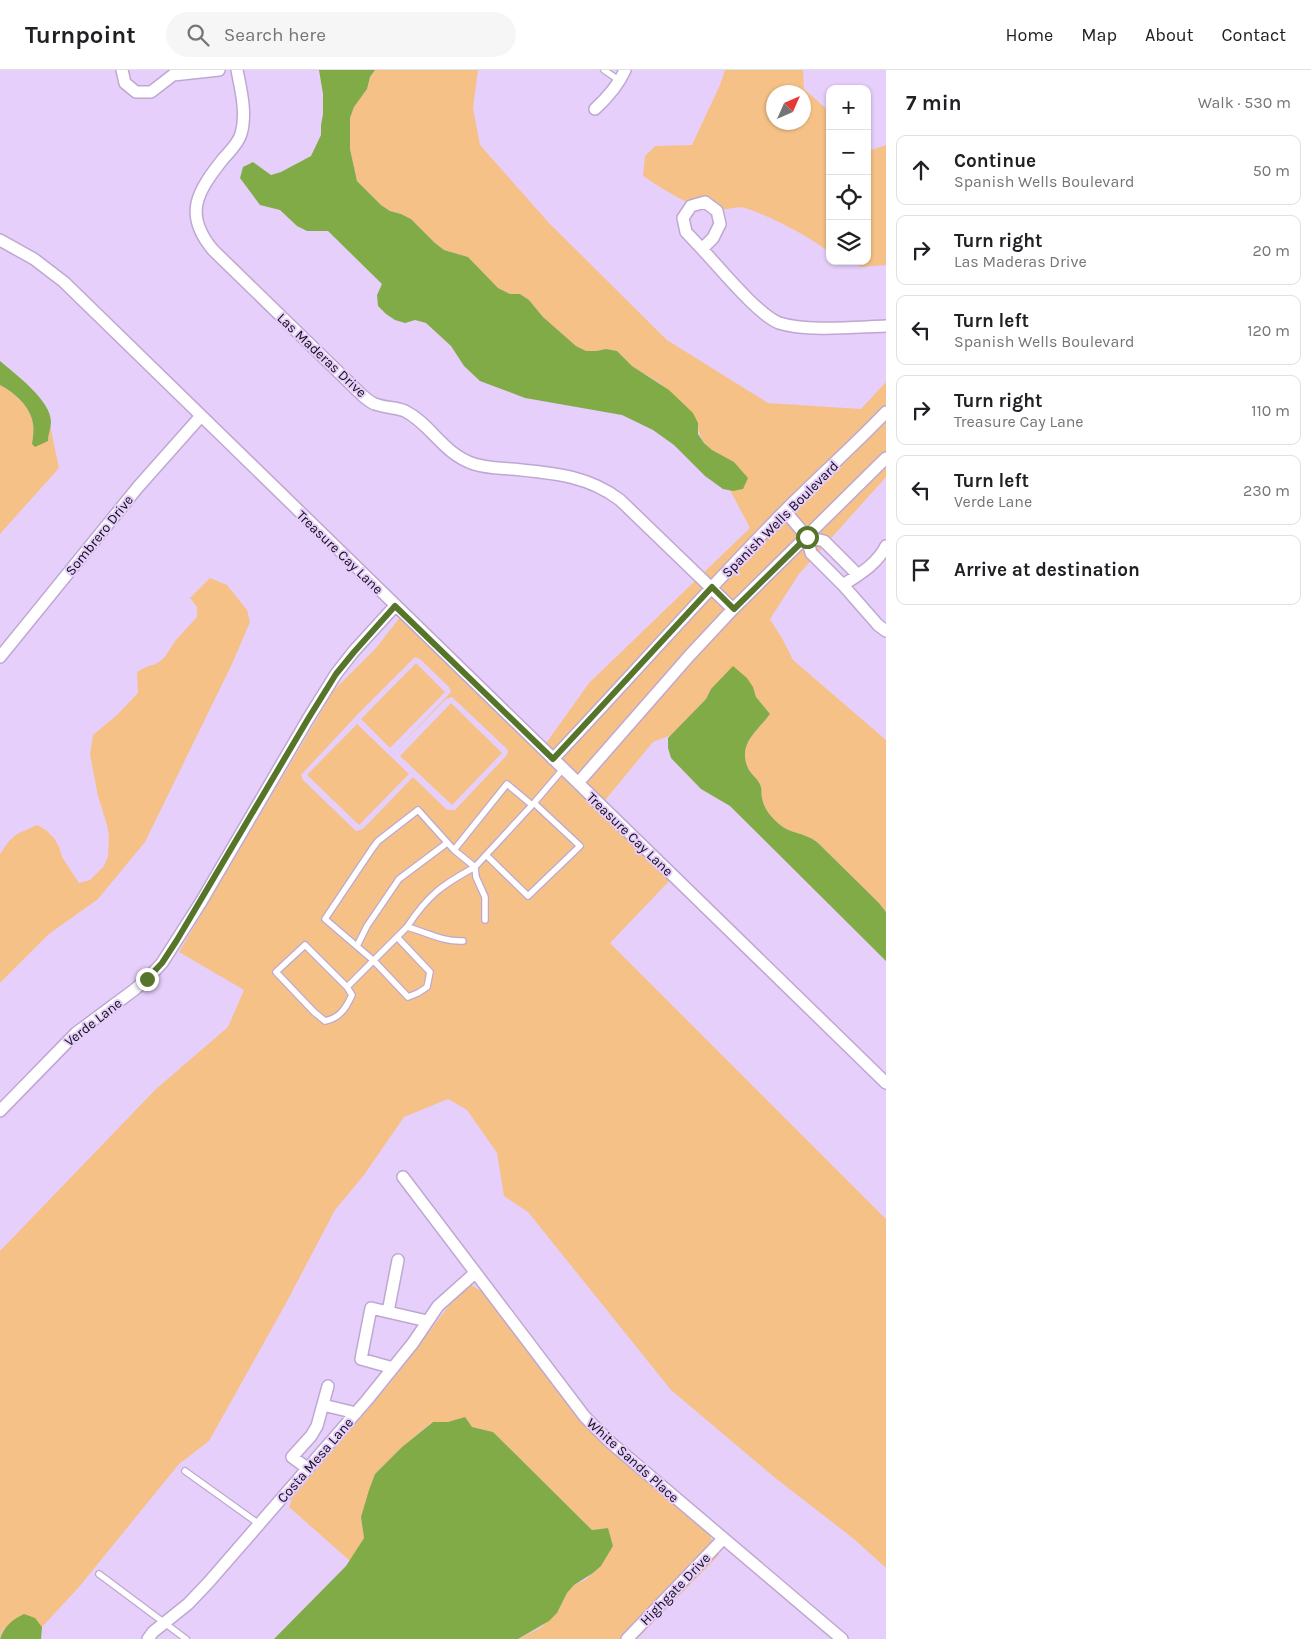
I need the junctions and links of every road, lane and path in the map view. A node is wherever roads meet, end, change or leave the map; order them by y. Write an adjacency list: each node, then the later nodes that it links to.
1 (122, 70): 2 (street)
2 (219, 70)
3 (237, 70): 18 (street, Las Maderas Drive)
4 (604, 70): 5 (lane)
5 (623, 76): 6 (street)
6 (595, 109)
7 (0, 240): 11 (street, Treasure Cay Lane)
8 (702, 249): 9 (street)
9 (886, 326)
10 (886, 412): 13 (street, Spanish Wells Boulevard)
11 (201, 416): 19 (street, Treasure Cay Lane); 22 (street, Sombrero Drive)
12 (886, 458): 14 (street)
13 (785, 511): 14 (street); 18 (street, Spanish Wells Boulevard)
14 (807, 537): 16 (street); 17 (street); 20 (street)
15 (886, 546): 16 (street)
16 (858, 575): 17 (street)
17 (843, 584): 21 (street)
18 (712, 587): 20 (street, Las Maderas Drive); 23 (street, Spanish Wells Boulevard)
19 (395, 606): 23 (street, Treasure Cay Lane); 39 (street, Verde Lane)
20 (734, 609): 25 (street)
21 (886, 631)
22 (0, 657)
23 (553, 759): 24 (street, Treasure Cay Lane)
24 (563, 769): 25 (street, Treasure Cay Lane); 26 (lane)
25 (578, 783): 38 (street, Treasure Cay Lane)
26 (533, 804): 28 (lane); 29 (lane); 29 (lane)
27 (447, 843): 28 (lane); 35 (lane); 35 (lane)
28 (454, 850): 30 (lane)
29 (486, 855): 30 (lane)
30 (475, 867): 31 (lane); 32 (lane)
31 (485, 920)
32 (407, 927): 33 (lane); 34 (lane)
33 (397, 937): 36 (lane); 36 (lane)
34 (463, 941)
35 (357, 946): 36 (lane)
36 (374, 961): 37 (lane)
37 (347, 987): 37 (lane)
38 (886, 1084)
39 (0, 1111)
40 (402, 1177): 42 (street, White Sands Place)
41 (398, 1260): 43 (street)
42 (475, 1273): 44 (street, Costa Mesa Lane); 52 (street, White Sands Place)
43 (388, 1312): 44 (street); 45 (street)
44 (427, 1321): 45 (street, Costa Mesa Lane)
45 (393, 1368): 48 (street, Costa Mesa Lane)
46 (328, 1386): 47 (street)
47 (323, 1405): 48 (street); 49 (street)
48 (356, 1413): 49 (street, Costa Mesa Lane)
49 (307, 1468): 51 (street, Costa Mesa Lane)
50 (185, 1471): 51 (lane)
51 (259, 1524): 54 (street, Costa Mesa Lane)
52 (724, 1539): 57 (street, Highgate Drive); 58 (street, White Sands Place)
53 (99, 1574): 54 (lane)
54 (165, 1622): 55 (street, Costa Mesa Lane); 56 (lane)
55 (148, 1639)
56 (186, 1639)
57 (627, 1639)
58 (842, 1639)

